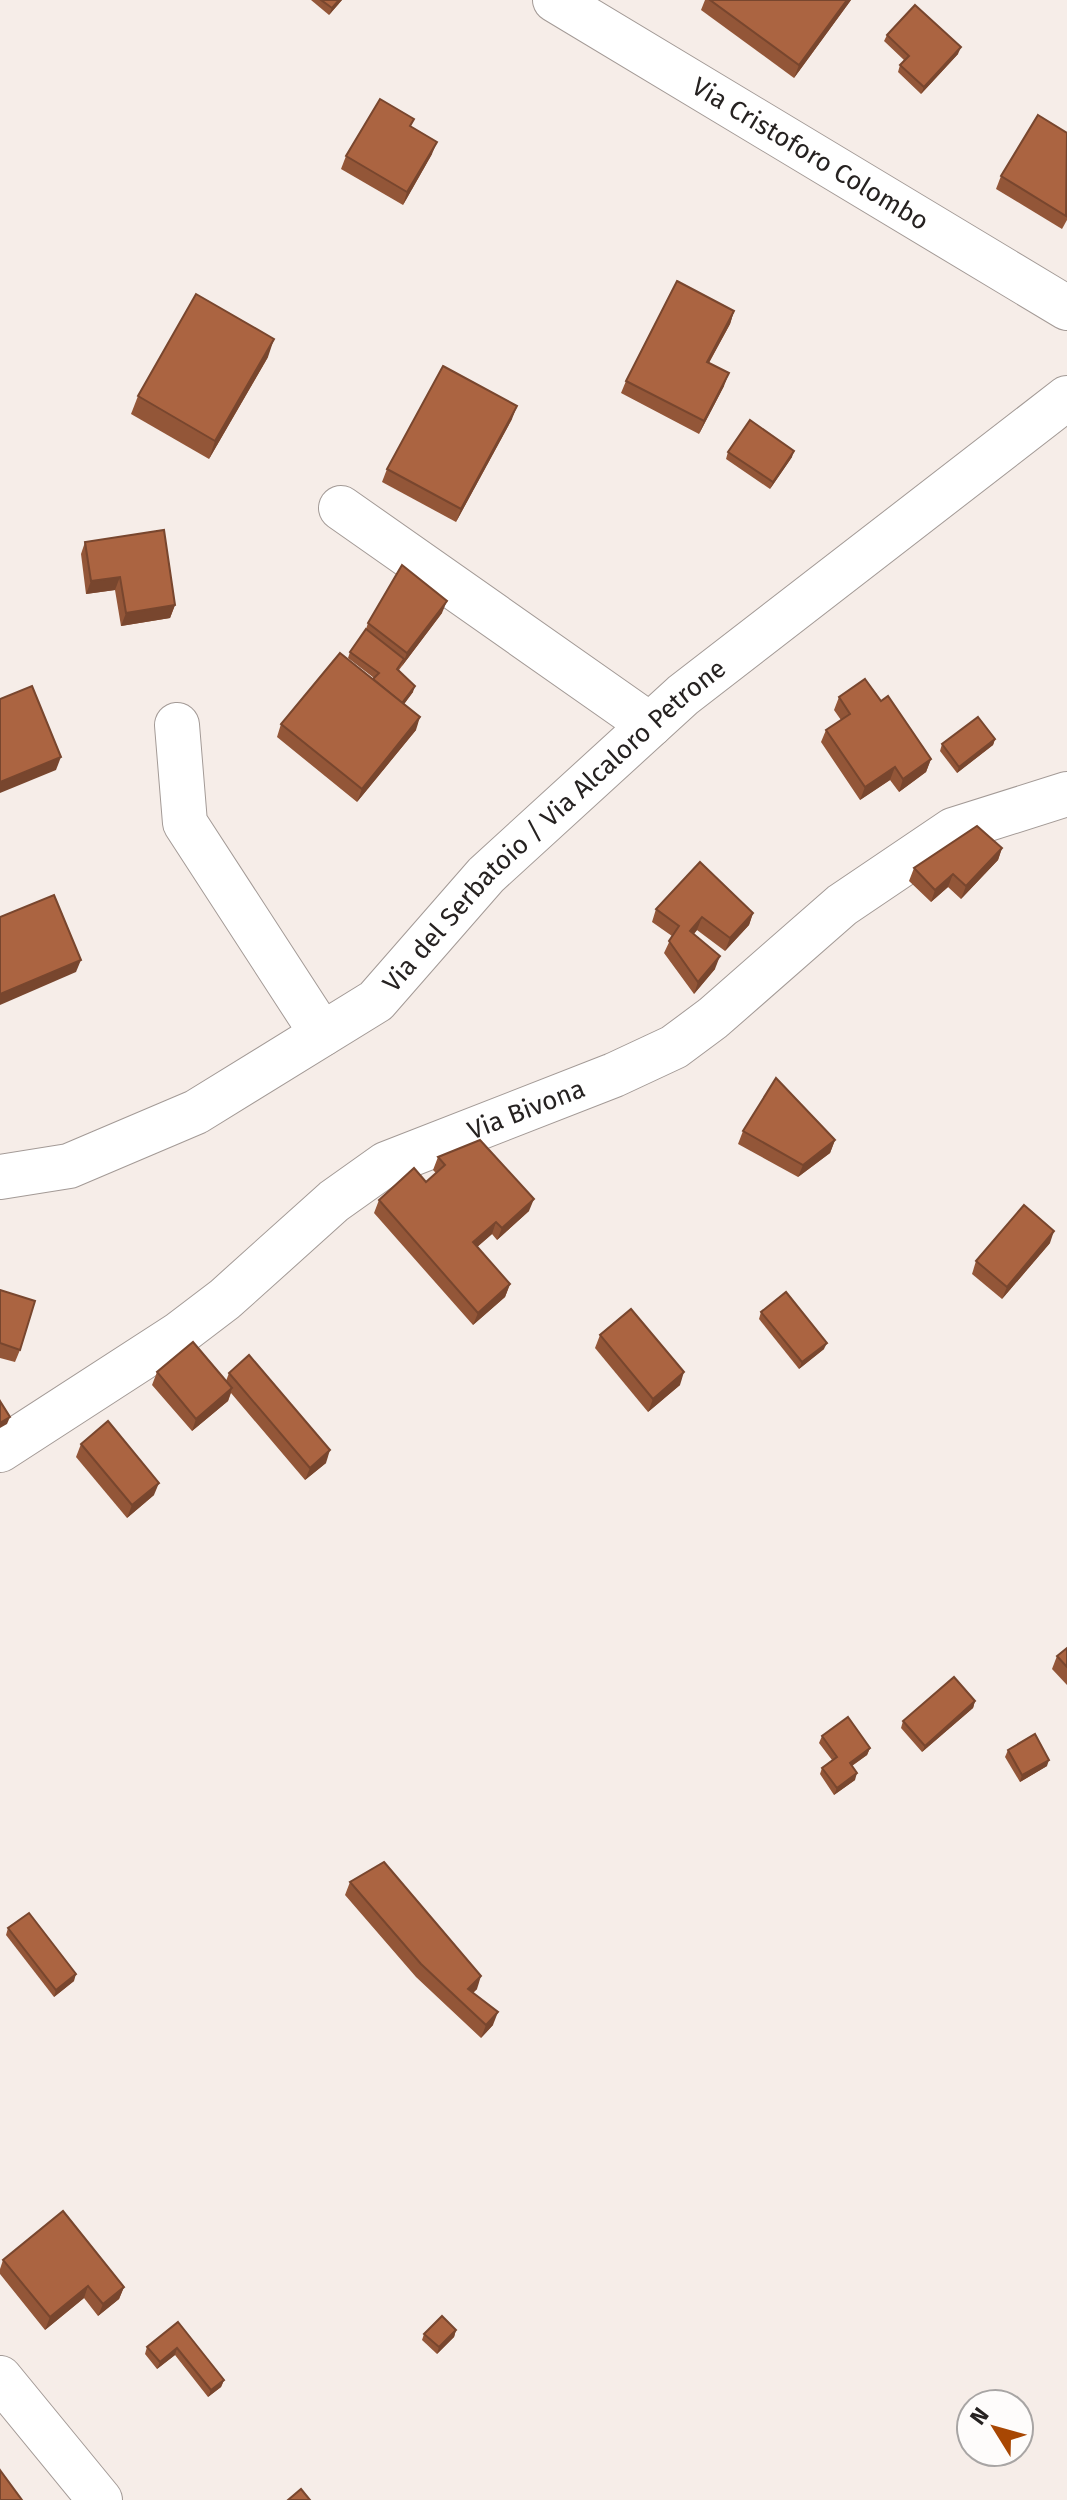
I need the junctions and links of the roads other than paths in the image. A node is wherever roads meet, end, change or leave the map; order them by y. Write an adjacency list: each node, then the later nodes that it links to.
1 (555, 0): 2 (street, Via Cristoforo Colombo)
2 (1067, 308)
3 (1067, 398): 6 (street, Via del Serbatoio / Via Alcaloro Petrone)
4 (341, 508): 6 (street)
5 (177, 725): 8 (street)
6 (650, 725): 8 (street, Via del Serbatoio / Via Alcaloro Petrone)
7 (1067, 794): 10 (street, Via Bivona)
8 (322, 1034): 9 (street, Via del Serbatoio / Via Alcaloro Petrone)
9 (0, 1177)
10 (0, 1450)
11 (0, 2378): 12 (street)
12 (100, 2500)

